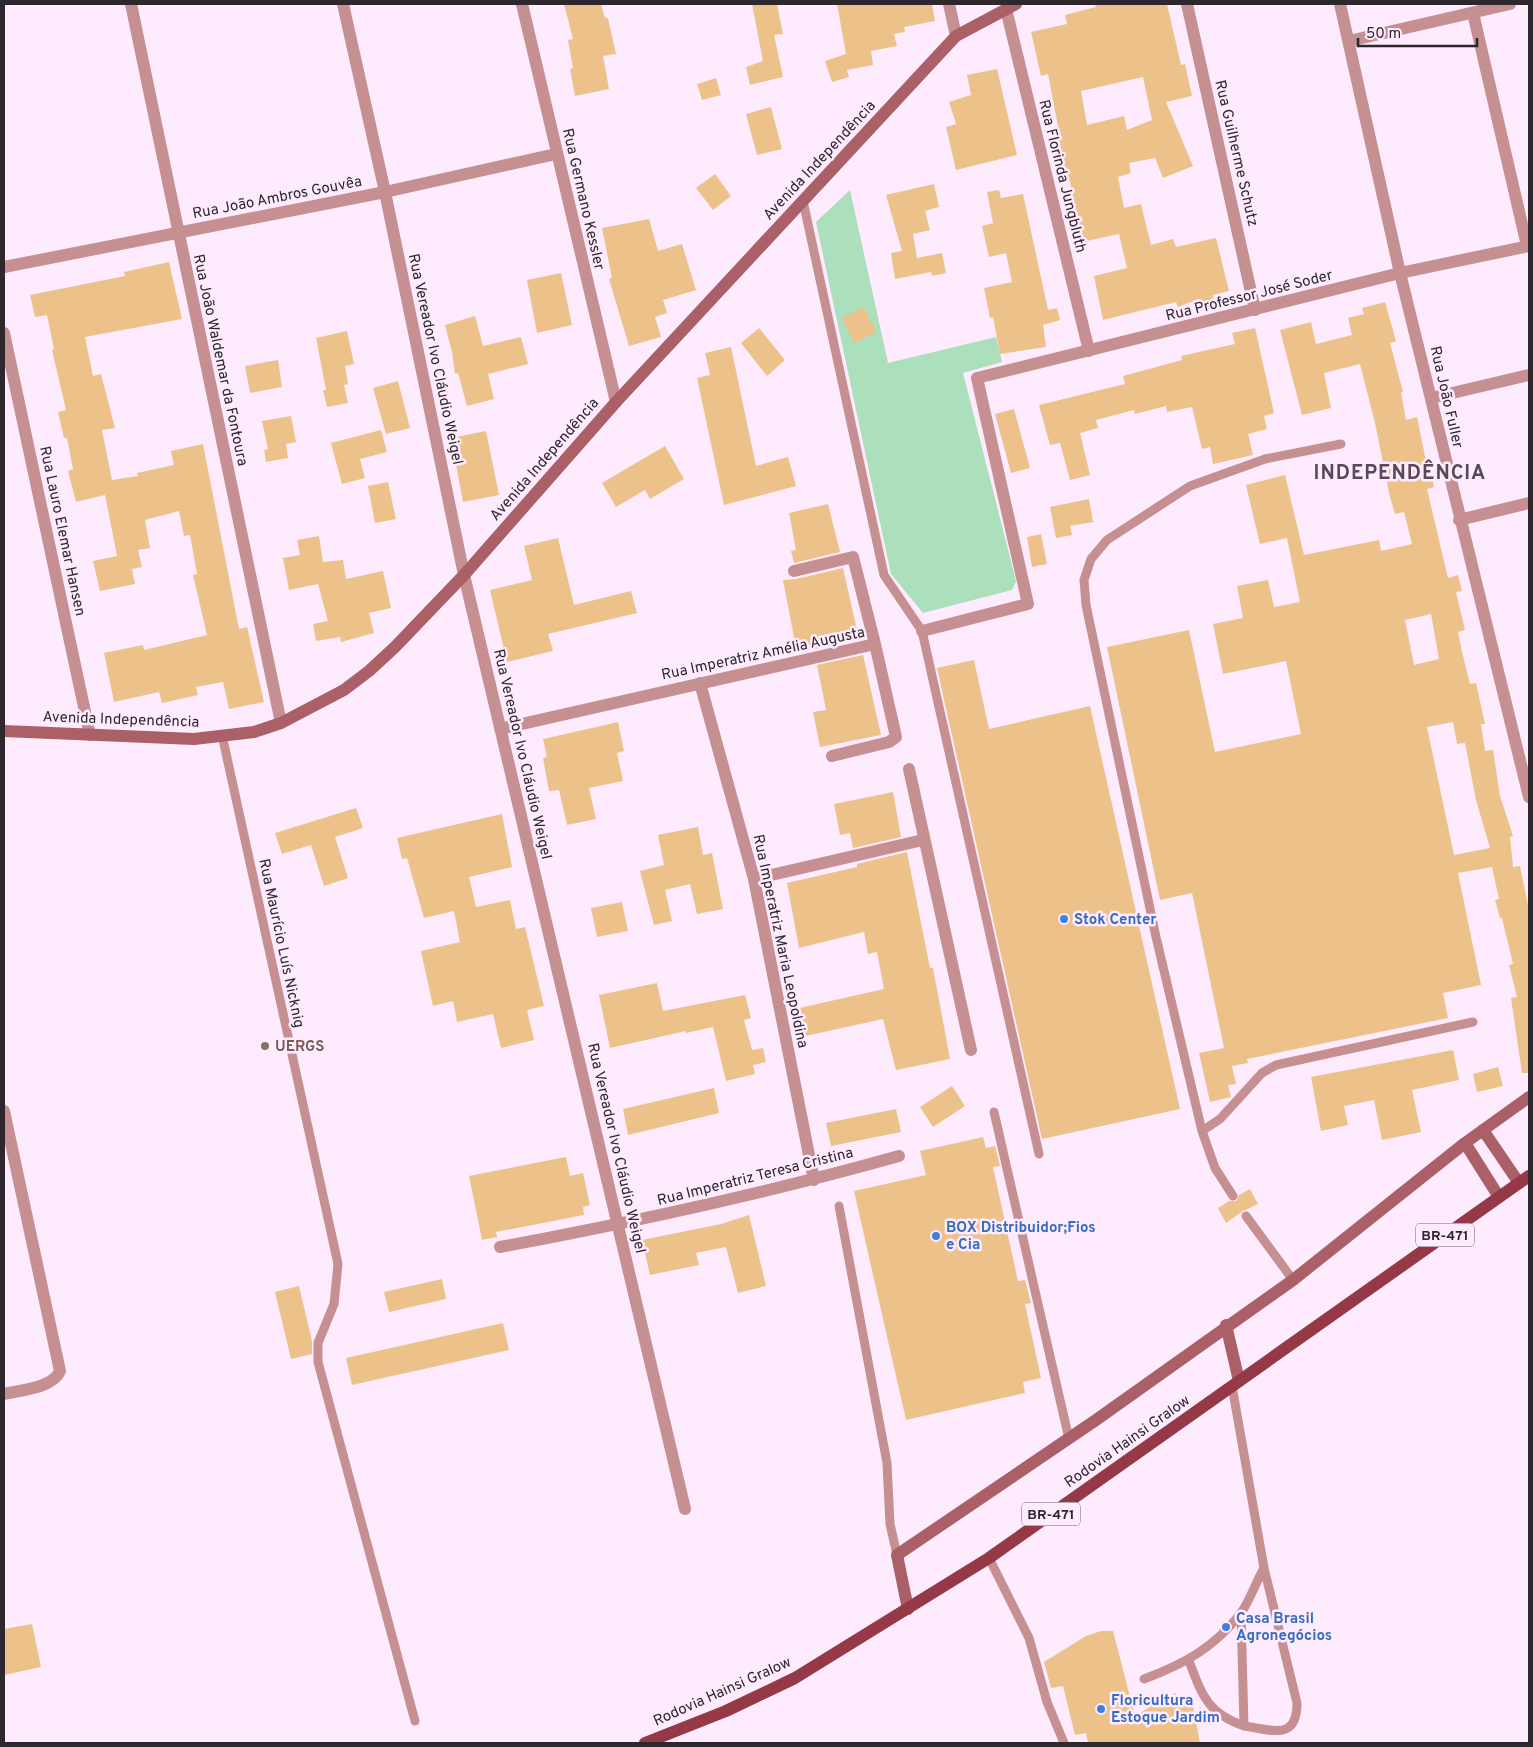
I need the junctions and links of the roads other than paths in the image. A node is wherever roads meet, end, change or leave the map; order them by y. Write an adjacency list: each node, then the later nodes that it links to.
1 (131, 4): 15 (street, Rua João Waldemar da Fontoura)
2 (343, 4): 13 (street, Rua Vereador Ivo Cláudio Weigel)
3 (522, 4): 12 (street, Rua Germano Kessler)
4 (949, 4): 10 (street)
5 (1187, 4): 19 (street, Rua Guilherme Schutz)
6 (1340, 4): 11 (street, Rua João Fuller)
7 (1510, 4): 9 (street)
8 (1011, 6): 10 (main road, Avenida Independência); 21 (street, Rua Florinda Jungbluth)
9 (1472, 13): 11 (street); 16 (street)
10 (956, 36): 14 (main road, Avenida Independência)
11 (1349, 41): 18 (street, Rua João Fuller)
12 (556, 154): 13 (street, Rua João Ambros Gouvêa); 24 (street, Rua Germano Kessler)
13 (385, 192): 15 (street, Rua João Ambros Gouvêa); 29 (street, Rua Vereador Ivo Cláudio Weigel)
14 (803, 201): 24 (main road, Avenida Independência); 30 (lane)
15 (178, 233): 17 (street, Rua João Ambros Gouvêa); 33 (street, Rua João Waldemar da Fontoura)
16 (1528, 246): 18 (street, Rua Professor José Soder)
17 (4, 268)
18 (1400, 274): 19 (street, Rua Professor José Soder); 23 (street, Rua João Fuller)
19 (1255, 310): 21 (street, Rua Professor José Soder)
20 (4, 333): 36 (street, Rua Lauro Elemar Hansen)
21 (1088, 351): 30 (street, Rua Professor José Soder)
22 (1529, 375): 23 (street)
23 (1431, 398): 27 (street, Rua João Fuller)
24 (616, 402): 29 (main road, Avenida Independência)
25 (1341, 444): 50 (lane)
26 (1529, 503): 27 (street)
27 (1459, 520): 38 (street, Rua João Fuller)
28 (794, 571): 31 (street)
29 (464, 575): 33 (main road, Avenida Independência); 34 (street, Rua Vereador Ivo Cláudio Weigel)
30 (922, 631): 52 (lane)
31 (875, 644): 32 (street, Rua Imperatriz Amélia Augusta); 39 (street, Rua Imperatriz Amélia Augusta)
32 (700, 683): 34 (street, Rua Imperatriz Amélia Augusta); 43 (street, Rua Imperatriz Maria Leopoldina)
33 (281, 723): 37 (main road, Avenida Independência)
34 (500, 729): 60 (street, Rua Vereador Ivo Cláudio Weigel)
35 (4, 731): 36 (main road, Avenida Independência)
36 (90, 735): 37 (main road, Avenida Independência)
37 (222, 735): 75 (lane, Rua Maurício Luís Nicknig)
38 (1524, 751): 41 (street, Rua João Fuller)
39 (832, 756)
40 (909, 769): 42 (street)
41 (1529, 797)
42 (923, 840): 43 (street); 45 (street)
43 (754, 879): 54 (street, Rua Imperatriz Maria Leopoldina)
44 (1473, 1022): 50 (lane)
45 (971, 1050)
46 (1529, 1097): 49 (main road)
47 (4, 1111): 65 (street)
48 (994, 1112): 66 (lane)
49 (1483, 1130): 51 (main road); 55 (main road)
50 (1202, 1131): 56 (lane)
51 (1465, 1143): 57 (main road); 62 (main road)
52 (1039, 1154)
53 (899, 1156): 54 (street, Rua Imperatriz Teresa Cristina)
54 (814, 1180): 60 (street, Rua Imperatriz Teresa Cristina)
55 (1524, 1180): 57 (main road, Rodovia Hainsi Gralow / BR-471)
56 (1233, 1196)
57 (1499, 1197): 64 (main road, Rodovia Hainsi Gralow / BR-471)
58 (839, 1206): 68 (lane)
59 (1246, 1216): 62 (lane)
60 (619, 1225): 61 (street, Rua Imperatriz Teresa Cristina); 67 (street, Rua Vereador Ivo Cláudio Weigel)
61 (500, 1247)
62 (1293, 1280): 63 (main road)
63 (1226, 1325): 64 (main road); 66 (main road)
64 (1236, 1384): 69 (main road, Rodovia Hainsi Gralow / BR-471); 70 (lane)
65 (4, 1394)
66 (1069, 1439): 68 (main road)
67 (685, 1509)
68 (897, 1555): 71 (main road)
69 (989, 1558): 71 (main road, Rodovia Hainsi Gralow / BR-471); 78 (lane)
70 (1264, 1568): 72 (lane); 76 (lane)
71 (908, 1609): 77 (main road, Rodovia Hainsi Gralow / BR-471)
72 (1242, 1612): 73 (lane); 76 (lane)
73 (1189, 1661): 74 (lane); 76 (lane)
74 (1144, 1679)
75 (414, 1721)
76 (1244, 1726)
77 (645, 1743)
78 (1064, 1743)

